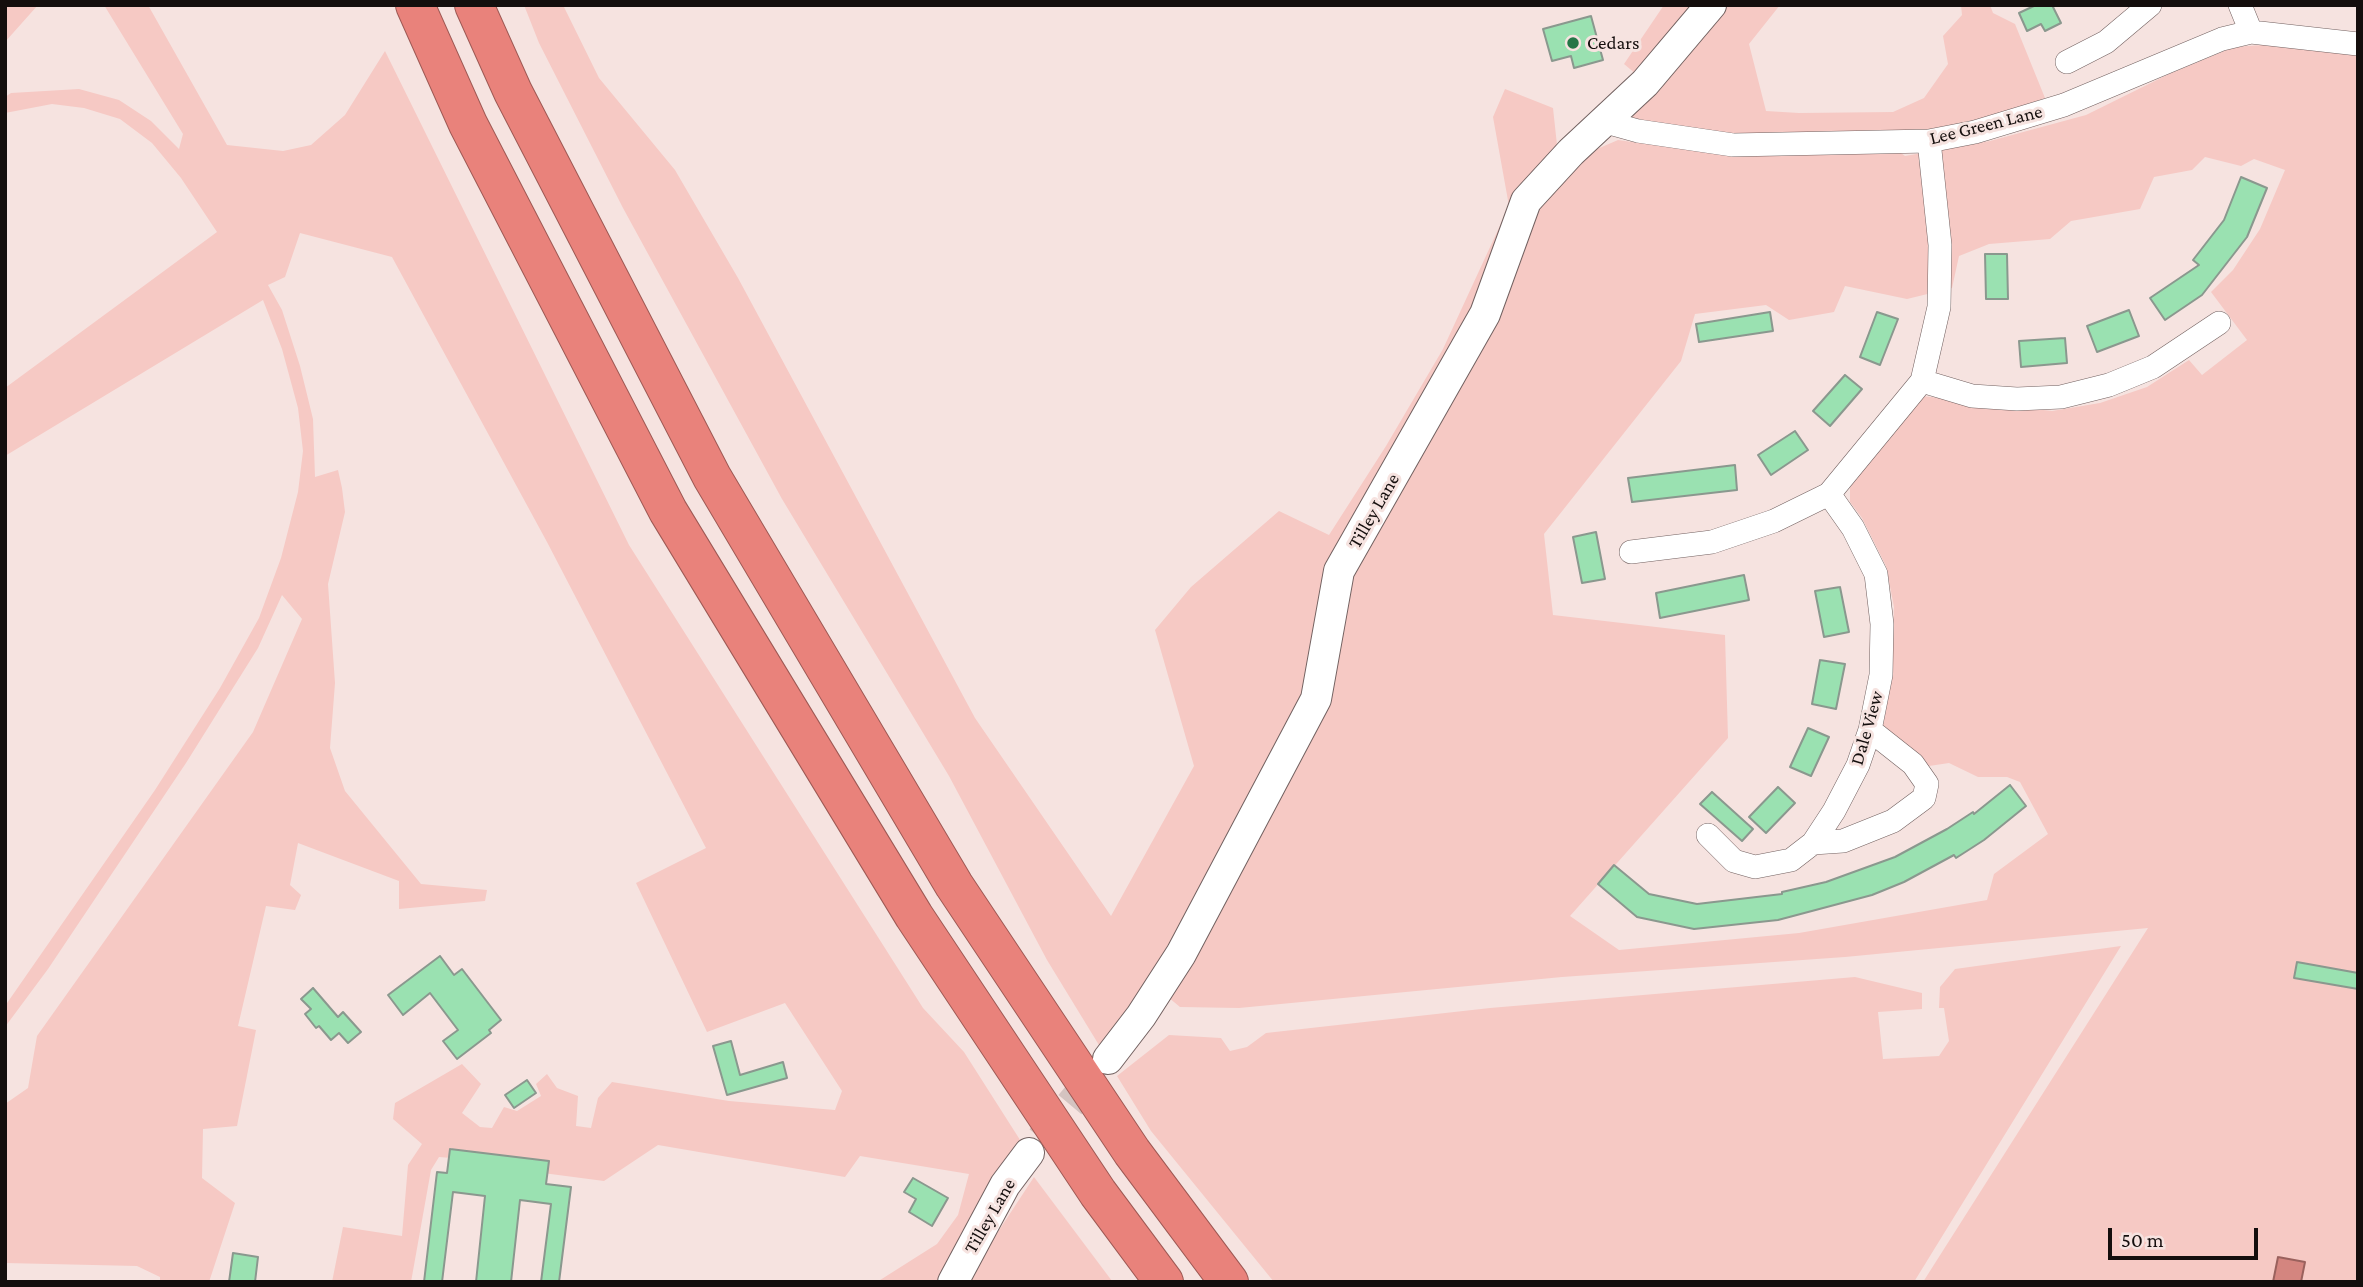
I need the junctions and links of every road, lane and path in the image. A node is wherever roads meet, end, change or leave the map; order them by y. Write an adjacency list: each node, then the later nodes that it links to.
1 (415, 5): 21 (highway)
2 (474, 5): 22 (highway)
3 (1711, 5): 9 (street, Tilley Lane)
4 (2150, 5): 8 (street)
5 (2240, 5): 6 (street)
6 (2251, 32): 7 (street, Lee Green Lane); 10 (street, Lee Green Lane)
7 (2358, 44)
8 (2067, 62)
9 (1602, 121): 10 (street, Lee Green Lane); 18 (street, Tilley Lane)
10 (1929, 141): 12 (street)
11 (2219, 323): 12 (street)
12 (1922, 381): 13 (street)
13 (1829, 494): 14 (street); 15 (street, Dale View)
14 (1631, 552)
15 (1870, 730): 17 (street, Dale View); 17 (street)
16 (1709, 835): 17 (street, Dale View)
17 (1813, 843)
18 (1108, 1059)
19 (1029, 1153): 20 (street, Tilley Lane)
20 (953, 1282)
21 (1164, 1282)
22 (1229, 1282)

